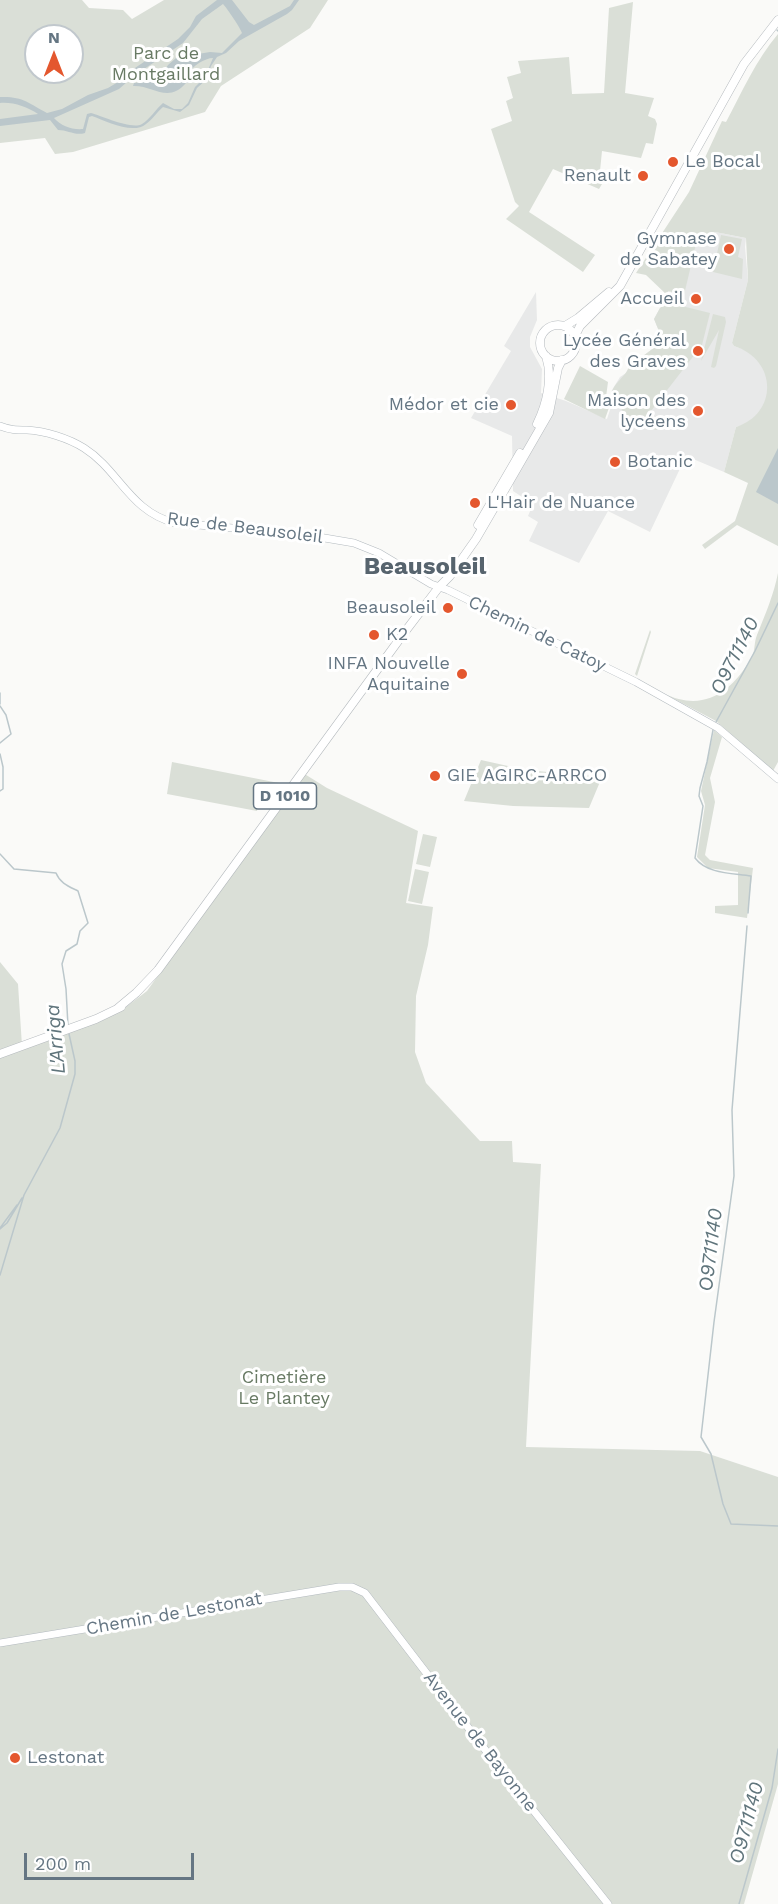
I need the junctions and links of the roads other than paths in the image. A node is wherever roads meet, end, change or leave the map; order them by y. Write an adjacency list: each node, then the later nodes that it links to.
1 (778, 14): 3 (main road)
2 (778, 20): 3 (main road)
3 (744, 64): 4 (main road)
4 (624, 278): 5 (main road); 6 (main road)
5 (565, 326): 6 (main road); 7 (main road)
6 (575, 336): 8 (main road)
7 (546, 356): 8 (main road); 11 (main road, D 1010)
8 (562, 360): 11 (main road, D 1010)
9 (1, 418): 10 (street)
10 (0, 425): 12 (street, Rue de Beausoleil)
11 (503, 486): 12 (main road, D 1010); 12 (main road, D 1010)
12 (439, 587): 13 (street, Chemin de Catoy); 14 (main road, D 1010)
13 (778, 779)
14 (0, 1054)
15 (348, 1586): 16 (street, Chemin de Lestonat); 17 (street, Avenue de Bayonne)
16 (0, 1643)
17 (608, 1904)

